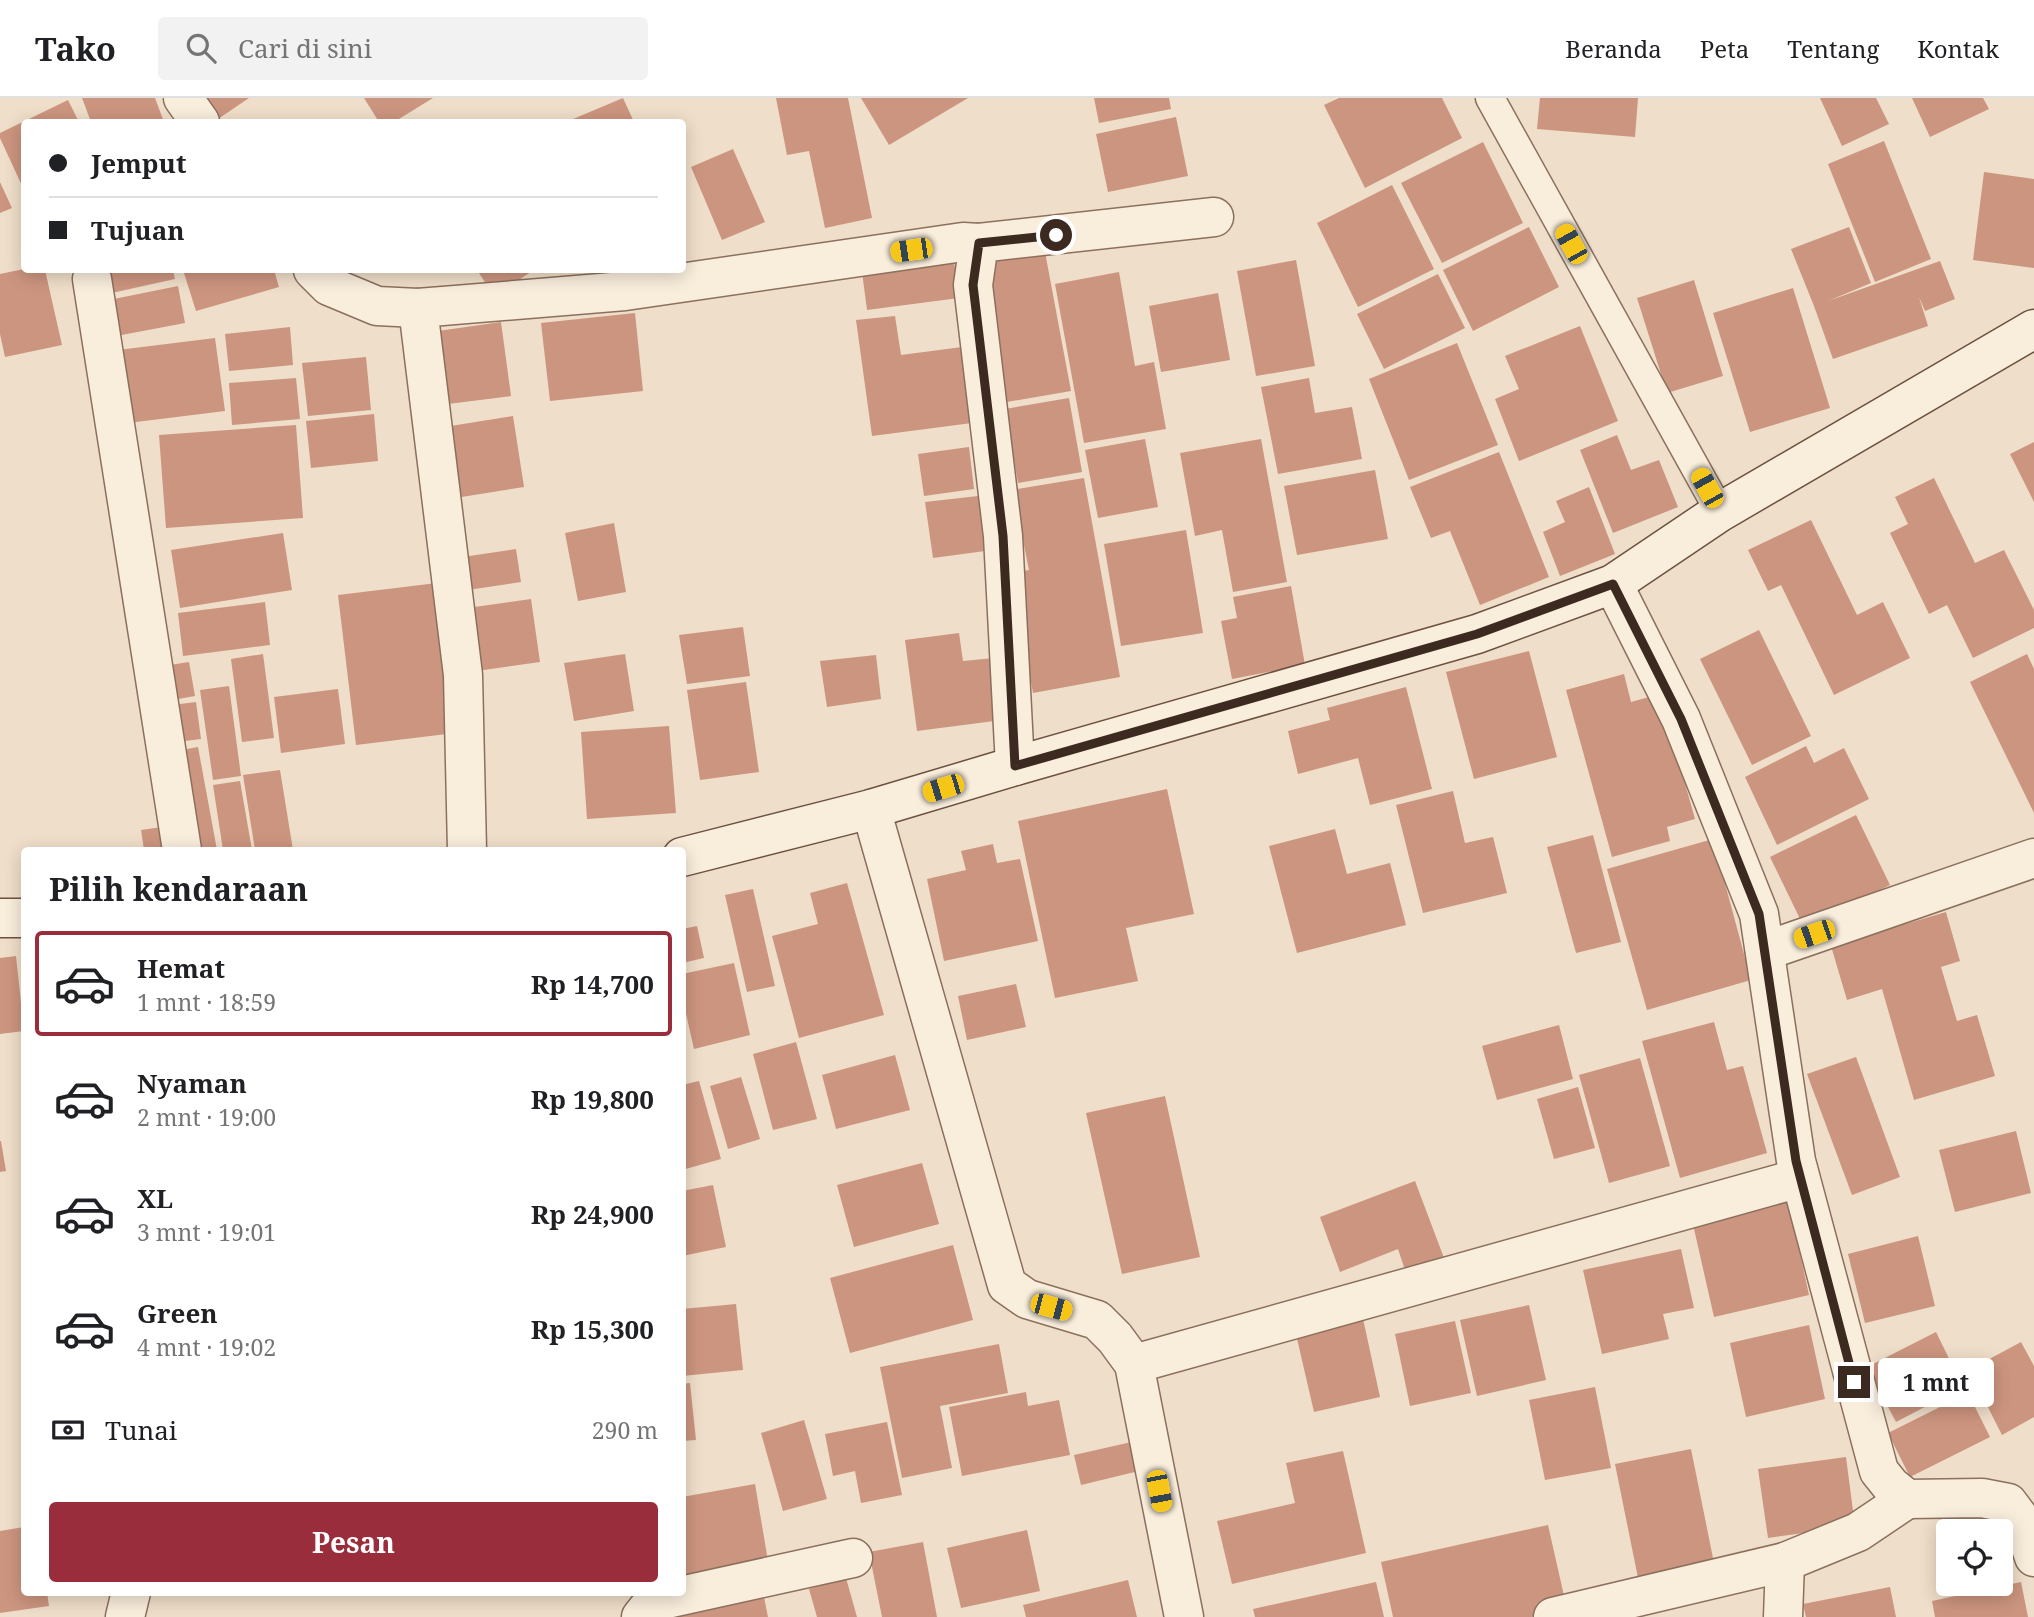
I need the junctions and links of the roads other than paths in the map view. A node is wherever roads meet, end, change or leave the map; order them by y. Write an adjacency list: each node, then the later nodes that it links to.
1 (183, 98): 3 (street)
2 (1490, 98): 10 (lane)
3 (198, 119)
4 (1214, 217): 5 (street)
5 (979, 243): 8 (street); 12 (street)
6 (316, 273): 8 (street)
7 (92, 279): 14 (street)
8 (418, 308): 15 (street)
9 (2034, 329): 10 (street)
10 (1720, 512): 11 (street)
11 (1613, 584): 12 (street); 20 (street)
12 (1015, 766): 13 (street)
13 (871, 809): 16 (street); 22 (street)
14 (182, 847)
15 (467, 847)
16 (686, 856)
17 (2034, 858): 20 (street)
18 (0, 918): 19 (street)
19 (21, 918)
20 (1765, 951): 21 (street)
21 (1800, 1178): 22 (street); 23 (street)
22 (1133, 1364): 31 (street)
23 (1907, 1499): 24 (street); 26 (street)
24 (2034, 1557)
25 (853, 1558): 27 (street)
26 (1786, 1562): 29 (street); 33 (street)
27 (686, 1595)
28 (680, 1596): 30 (street)
29 (1629, 1608): 32 (street)
30 (641, 1617)
31 (1184, 1617)
32 (1553, 1617)
33 (1783, 1617)

